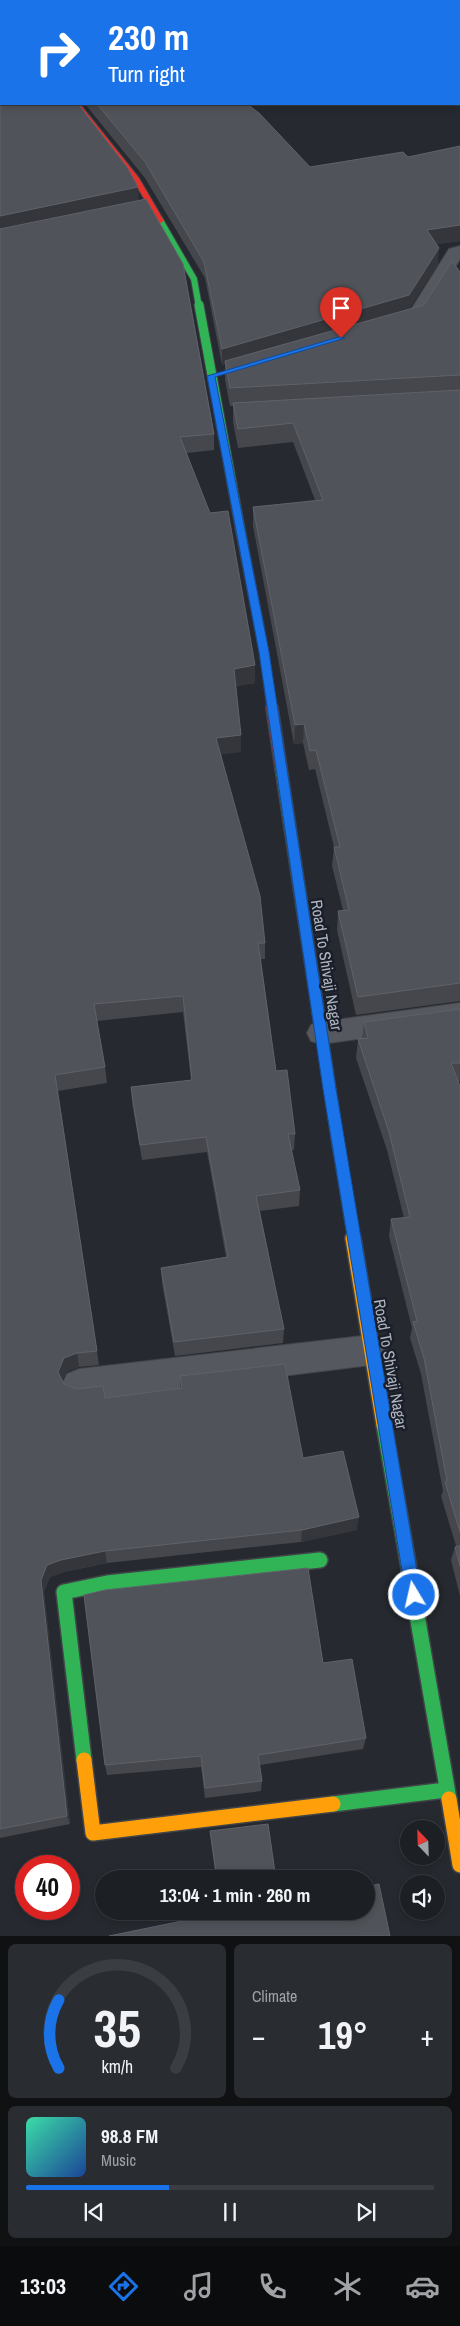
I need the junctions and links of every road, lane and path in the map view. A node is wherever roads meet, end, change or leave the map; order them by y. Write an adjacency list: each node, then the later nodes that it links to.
1 (77, 105): 2 (street, Road To Shivaji Nagar)
2 (151, 207): 3 (street); 7 (street, Road To Shivaji Nagar)
3 (132, 211)
4 (460, 251): 5 (street)
5 (379, 328)
6 (229, 370): 7 (street)
7 (210, 376): 9 (street, Road To Shivaji Nagar)
8 (460, 1014): 9 (street)
9 (321, 1033): 10 (street, Road To Shivaji Nagar)
10 (372, 1350): 11 (street); 13 (street, Road To Shivaji Nagar)
11 (79, 1385)
12 (320, 1560): 13 (street)
13 (446, 1790): 14 (street, Road To Shivaji Nagar)
14 (460, 1865)

